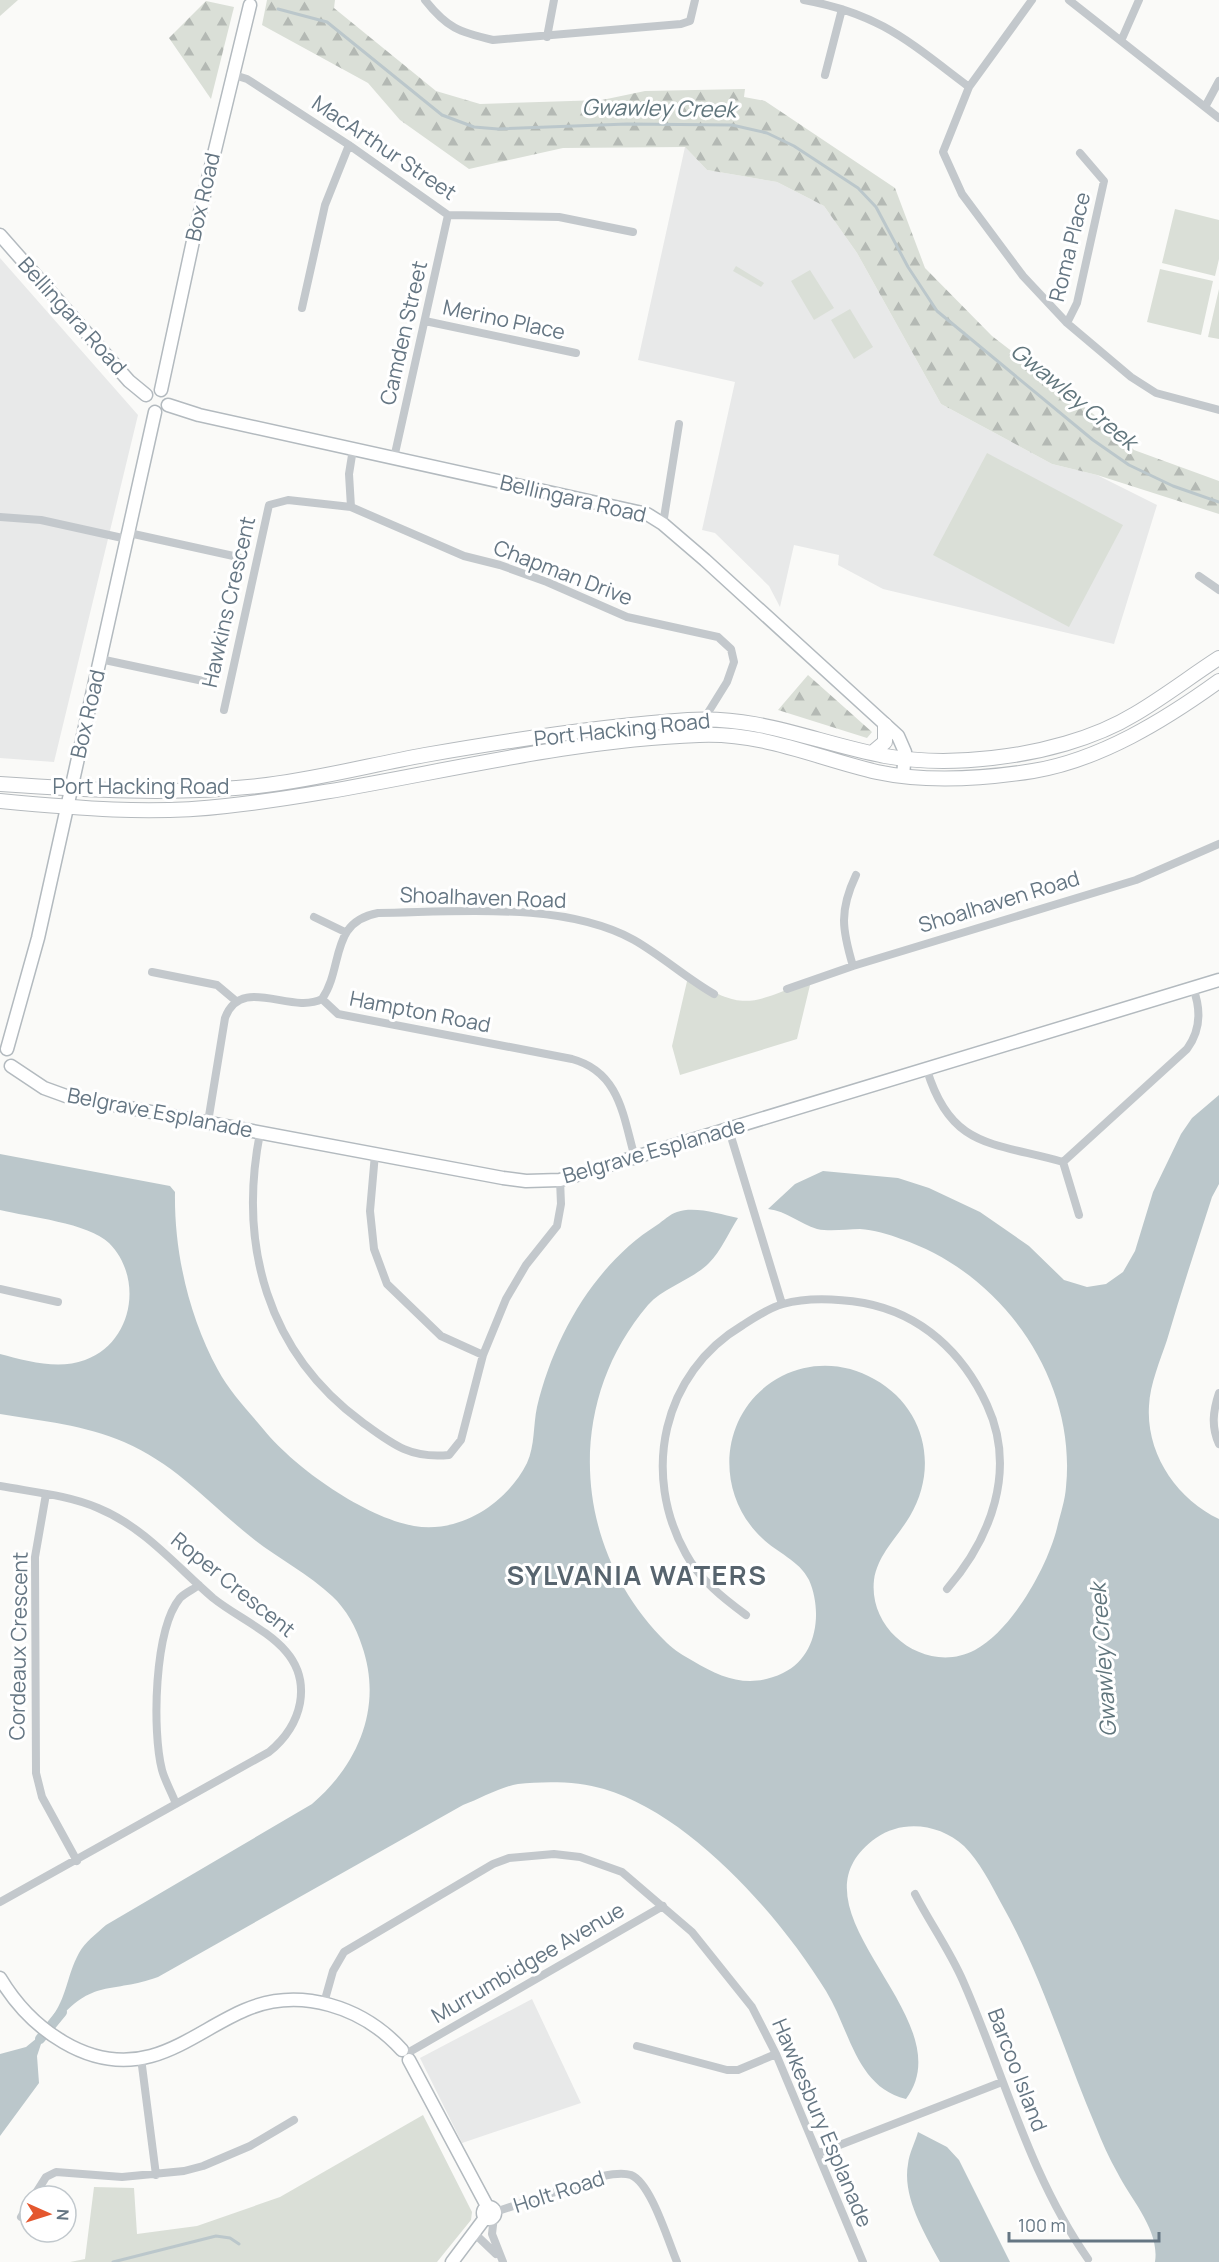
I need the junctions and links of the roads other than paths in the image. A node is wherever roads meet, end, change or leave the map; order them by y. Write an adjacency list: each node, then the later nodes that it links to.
1 (425, 0): 11 (street)
2 (554, 0): 11 (street)
3 (695, 0): 11 (street)
4 (804, 0): 8 (street)
5 (1032, 0): 16 (street)
6 (1069, 0): 12 (street)
7 (1139, 0): 12 (street)
8 (818, 1): 10 (street)
9 (251, 2): 13 (street, Box Road)
10 (842, 9): 14 (street); 16 (street)
11 (547, 37)
12 (1121, 41): 17 (street)
13 (231, 74): 19 (street, MacArthur Street); 28 (street, Box Road)
14 (825, 75)
15 (1219, 81): 17 (street)
16 (969, 87): 26 (street)
17 (1205, 107): 18 (street)
18 (1219, 118)
19 (349, 145): 21 (street, MacArthur Street); 24 (street)
20 (1080, 153): 26 (street, Roma Place)
21 (448, 215): 22 (street, MacArthur Street); 25 (street, Camden Street)
22 (633, 232)
23 (0, 235): 29 (street, Bellingara Road)
24 (302, 308)
25 (425, 321): 27 (street, Merino Place); 35 (street, Camden Street)
26 (1067, 323): 31 (street)
27 (576, 353)
28 (161, 390): 29 (street); 30 (street)
29 (147, 395): 32 (street)
30 (168, 405): 32 (street); 34 (street, Bellingara Road)
31 (1219, 410)
32 (155, 412): 40 (street, Box Road)
33 (679, 424): 39 (street)
34 (353, 449): 35 (street, Bellingara Road); 37 (street)
35 (394, 458): 39 (street, Bellingara Road)
36 (271, 503): 37 (street, Chapman Drive); 48 (street, Hawkins Crescent)
37 (351, 507): 49 (street, Chapman Drive)
38 (0, 517): 40 (street)
39 (663, 524): 50 (street, Bellingara Road)
40 (128, 536): 41 (street); 45 (street, Box Road)
41 (238, 557)
42 (1199, 576): 43 (street)
43 (1219, 591)
44 (1219, 658): 52 (main road, Port Hacking Road)
45 (100, 660): 47 (street); 55 (street, Box Road)
46 (1219, 681): 53 (main road, Port Hacking Road)
47 (208, 682)
48 (224, 710)
49 (704, 719): 51 (main road, Port Hacking Road); 55 (main road, Port Hacking Road)
50 (885, 725): 51 (main road); 52 (street, Bellingara Road)
51 (872, 753): 52 (main road, Port Hacking Road)
52 (906, 758): 53 (street)
53 (903, 776): 57 (main road, Port Hacking Road)
54 (0, 784): 55 (main road, Port Hacking Road)
55 (71, 788): 57 (street, Box Road)
56 (0, 801): 57 (main road, Port Hacking Road)
57 (67, 807): 70 (street, Box Road)
58 (1219, 844): 62 (street, Shoalhaven Road)
59 (856, 875): 62 (street)
60 (314, 917): 61 (street)
61 (345, 932): 67 (street, Shoalhaven Road); 68 (street)
62 (853, 966): 66 (street, Shoalhaven Road)
63 (152, 972): 69 (street)
64 (1219, 980): 65 (street, Belgrave Esplanade)
65 (1193, 988): 72 (street, Belgrave Esplanade); 78 (street)
66 (787, 989)
67 (714, 994)
68 (322, 999): 69 (street, Hampton Road); 77 (street, Hampton Road)
69 (236, 1001): 73 (street)
70 (4, 1049): 71 (street)
71 (5, 1067): 73 (street, Belgrave Esplanade)
72 (927, 1070): 74 (street, Belgrave Esplanade); 78 (street)
73 (208, 1122): 75 (street, Belgrave Esplanade)
74 (729, 1130): 77 (street, Belgrave Esplanade); 83 (street)
75 (260, 1133): 76 (street, Belgrave Esplanade); 84 (street)
76 (375, 1154): 79 (street, Belgrave Esplanade); 84 (street)
77 (635, 1158): 79 (street, Belgrave Esplanade)
78 (1063, 1162): 80 (street)
79 (560, 1180): 84 (street)
80 (1079, 1215)
81 (0, 1289): 82 (street)
82 (58, 1302)
83 (782, 1304): 90 (street); 91 (street)
84 (483, 1355)
85 (1219, 1393): 86 (street)
86 (1219, 1444)
87 (0, 1486): 88 (street, Roper Crescent)
88 (46, 1494): 89 (street, Roper Crescent); 93 (street, Cordeaux Crescent)
89 (199, 1585): 92 (street); 92 (street, Roper Crescent)
90 (947, 1589)
91 (746, 1615)
92 (176, 1804): 93 (street, Roper Crescent)
93 (77, 1861): 95 (street, Roper Crescent)
94 (915, 1894): 103 (street, Barcoo Island)
95 (0, 1902)
96 (663, 1906): 98 (street, Hawkesbury Esplanade); 100 (street, Murrumbidgee Avenue); 101 (street, Hawkesbury Esplanade)
97 (0, 1978): 102 (street)
98 (324, 2003): 100 (street); 102 (street)
99 (637, 2046): 101 (street)
100 (407, 2054): 108 (street)
101 (776, 2054): 105 (street, Hawkesbury Esplanade)
102 (141, 2058): 106 (street)
103 (1002, 2082): 105 (street); 110 (street, Barcoo Island)
104 (294, 2120): 106 (street)
105 (819, 2152): 114 (street, Hawkesbury Esplanade)
106 (156, 2175): 107 (street)
107 (42, 2184)
108 (490, 2213): 109 (street, Holt Road); 112 (street); 113 (street, Holt Road)
109 (474, 2234): 111 (street, Holt Road); 112 (street)
110 (1088, 2259)
111 (452, 2262)
112 (502, 2262)
113 (677, 2262)
114 (862, 2262)

